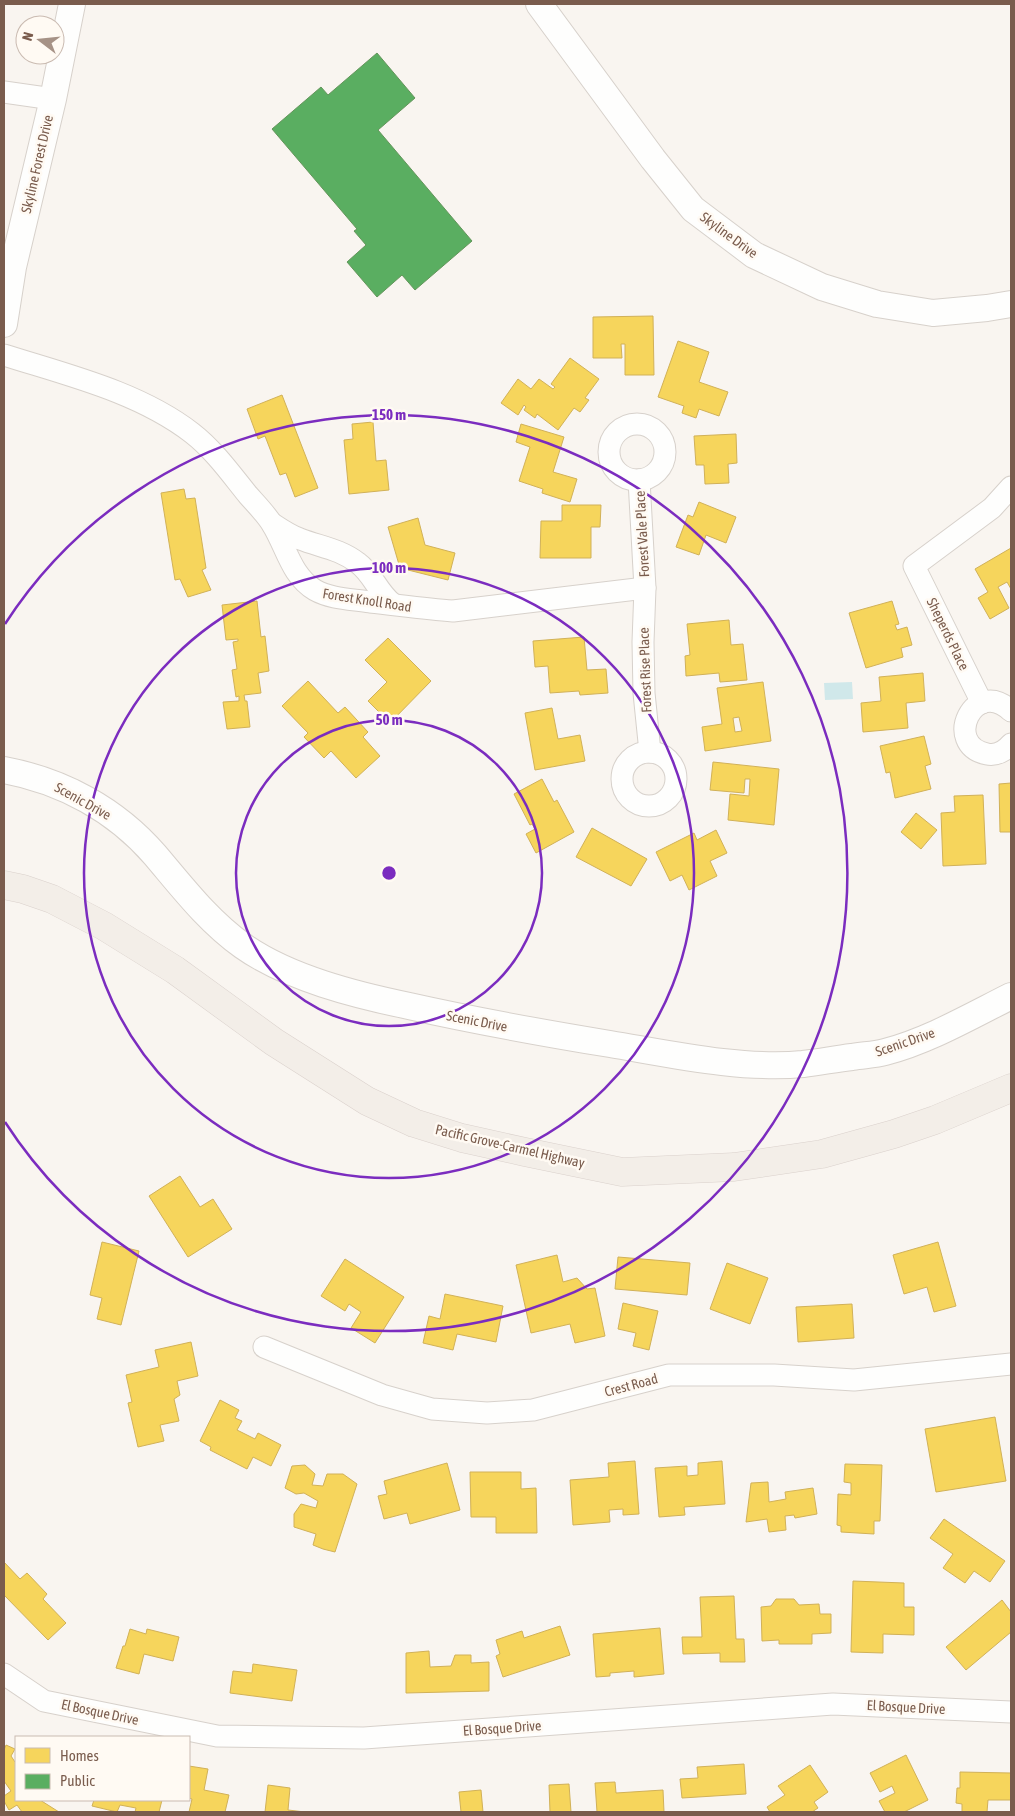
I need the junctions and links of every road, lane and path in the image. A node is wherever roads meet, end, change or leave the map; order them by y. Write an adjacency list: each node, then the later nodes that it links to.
1 (72, 4): 4 (street, Skyline Forest Drive)
2 (540, 4): 5 (street, Skyline Drive)
3 (4, 92): 4 (street)
4 (53, 99): 6 (street, Skyline Forest Drive)
5 (1011, 304)
6 (4, 324)
7 (4, 355): 10 (street, Forest Knoll Road)
8 (639, 480): 11 (street, Forest Vale Place)
9 (1011, 487): 13 (street, Sheperds Place)
10 (273, 524): 12 (street); 12 (street, Forest Knoll Road)
11 (645, 588): 12 (street, Forest Knoll Road); 16 (street, Forest Rise Place)
12 (393, 604)
13 (982, 703): 14 (street); 15 (street)
14 (1011, 711)
15 (1011, 744)
16 (650, 752)
17 (4, 770): 19 (street, Scenic Drive)
18 (4, 885): 20 (main road, Pacific Grove-Carmel Highway)
19 (1011, 996)
20 (1011, 1088)
21 (264, 1347): 22 (street, Crest Road)
22 (1011, 1364)
23 (4, 1674): 24 (street, El Bosque Drive)
24 (1011, 1712)

